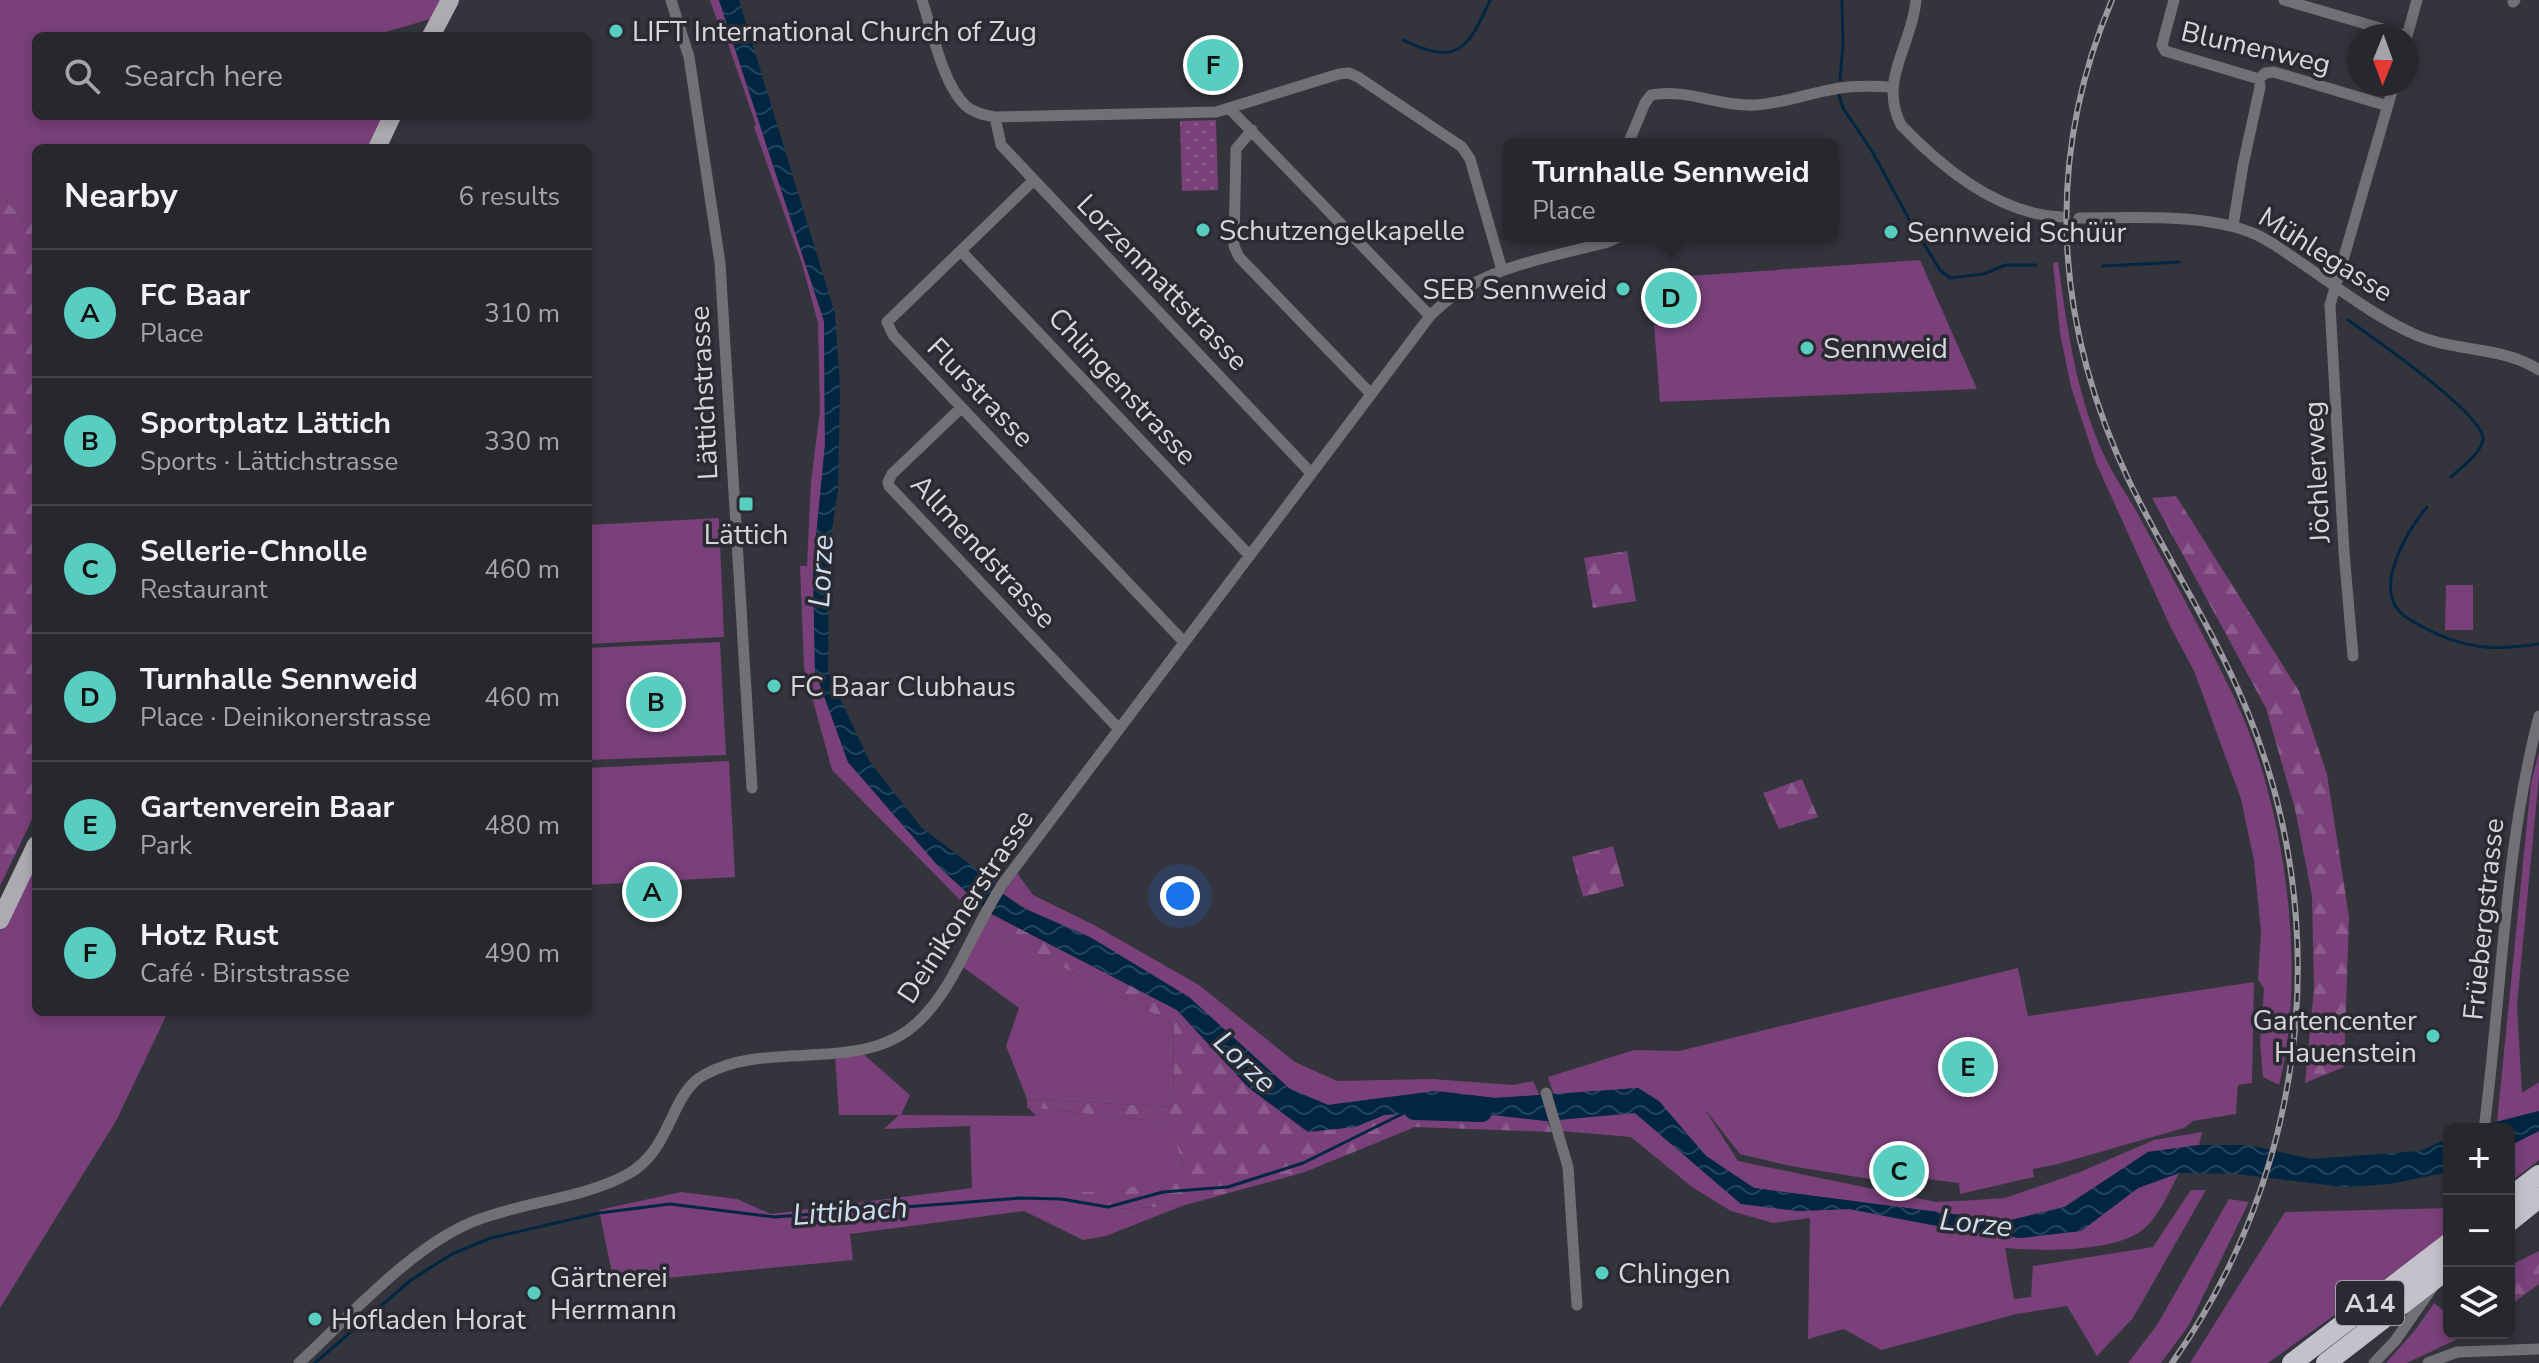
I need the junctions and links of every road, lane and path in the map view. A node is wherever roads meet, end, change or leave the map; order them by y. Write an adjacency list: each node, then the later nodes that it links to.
1 (450, 0): 10 (main road)
2 (671, 0): 39 (street, Lättichstrasse)
3 (922, 0): 16 (street)
4 (1916, 0): 12 (street)
5 (2174, 0): 11 (street, Blumenweg)
6 (2284, 0): 8 (street)
7 (2417, 0): 9 (street)
8 (2366, 24)
9 (2410, 24)
10 (433, 32)
11 (2259, 79): 14 (street, Blumenweg); 24 (street)
12 (1891, 87): 19 (street); 22 (street)
13 (2391, 96): 14 (street, Jöchlerweg)
14 (2388, 106): 28 (street, Jöchlerweg)
15 (1229, 108): 16 (street); 18 (street); 27 (street)
16 (995, 117): 21 (street, Lorzenmattstrasse)
17 (390, 120): 20 (main road)
18 (1252, 130): 29 (street); 31 (street)
19 (1630, 138)
20 (379, 144)
21 (1034, 180): 26 (street, Flurstrasse); 33 (street, Lorzenmattstrasse)
22 (2061, 217)
23 (2079, 218): 24 (street, Mühlegasse)
24 (2233, 226): 28 (street, Mühlegasse)
25 (1608, 242): 27 (street, Deinikonerstrasse)
26 (961, 251): 32 (street, Flurstrasse); 34 (street, Chlingenstrasse)
27 (1502, 270): 29 (street, Deinikonerstrasse)
28 (2336, 286): 30 (street, Mühlegasse); 36 (street, Jöchlerweg)
29 (1430, 316): 31 (street, Deinikonerstrasse)
30 (2539, 370)
31 (1371, 394): 33 (street, Deinikonerstrasse)
32 (961, 408): 35 (street, Flurstrasse); 38 (street, Allmendstrasse)
33 (1311, 473): 34 (street, Deinikonerstrasse)
34 (1249, 555): 35 (street, Deinikonerstrasse)
35 (1183, 641): 38 (street, Deinikonerstrasse)
36 (2353, 656)
37 (2539, 716): 43 (street, Früebergstrasse)
38 (1118, 728): 54 (street, Deinikonerstrasse)
39 (752, 788)
40 (32, 853): 41 (main road)
41 (0, 920)
42 (1546, 1093): 51 (street)
43 (2485, 1123)
44 (2539, 1175): 45 (highway)
45 (2513, 1195)
46 (2539, 1198): 47 (highway)
47 (2515, 1217)
48 (2443, 1248): 55 (highway, A14)
49 (2443, 1267): 53 (street)
50 (2443, 1273): 56 (highway, A14)
51 (1577, 1305)
52 (2539, 1349): 57 (street)
53 (2376, 1361)
54 (299, 1363)
55 (2292, 1363)
56 (2326, 1363)
57 (2428, 1363)

